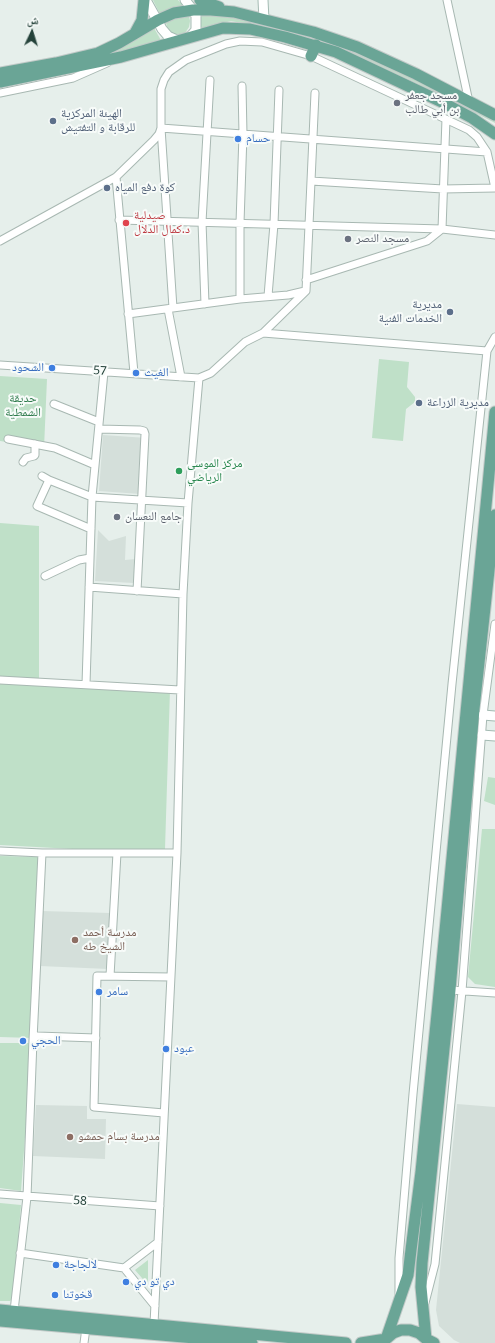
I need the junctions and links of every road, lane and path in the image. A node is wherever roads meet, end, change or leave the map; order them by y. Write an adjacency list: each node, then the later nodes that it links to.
1 (145, 0): 8 (main road); 10 (main road)
2 (185, 0): 6 (main road)
3 (200, 0): 7 (main road)
4 (263, 0): 9 (main road)
5 (447, 0): 22 (street)
6 (193, 10): 7 (main road); 8 (main road); 11 (main road)
7 (234, 12): 9 (main road)
8 (158, 20): 10 (main road); 11 (main road)
9 (264, 20): 22 (main road)
10 (135, 33): 15 (main road)
11 (184, 39): 12 (main road); 14 (main road)
12 (316, 45): 13 (main road); 28 (main road)
13 (311, 56): 24 (street); 25 (street)
14 (121, 57): 17 (main road); 21 (street)
15 (0, 73)
16 (210, 80): 26 (street)
17 (0, 82)
18 (242, 86): 27 (street)
19 (279, 90): 29 (street)
20 (315, 93): 30 (street)
21 (0, 94)
22 (469, 102): 23 (main road)
23 (495, 115)
24 (446, 119): 31 (street); 32 (street)
25 (161, 128): 26 (street); 33 (street); 38 (street)
26 (208, 131): 27 (street); 39 (street)
27 (243, 134): 29 (street); 40 (street)
28 (495, 134)
29 (278, 136): 30 (street); 41 (street)
30 (314, 139): 31 (street); 34 (street)
31 (445, 149): 32 (street); 36 (street)
32 (487, 152): 35 (street)
33 (116, 177): 37 (street); 45 (street)
34 (311, 181): 36 (street); 42 (street)
35 (495, 188): 36 (street)
36 (443, 189): 43 (street)
37 (119, 220): 38 (street); 52 (street)
38 (167, 221): 39 (street); 51 (street)
39 (202, 222): 40 (street); 50 (street)
40 (240, 223): 41 (street); 49 (street)
41 (274, 224): 42 (street); 48 (street)
42 (309, 225): 43 (street); 46 (street)
43 (442, 229): 44 (street); 46 (street)
44 (495, 235)
45 (0, 241)
46 (306, 280): 47 (street)
47 (306, 291): 48 (street); 53 (street)
48 (268, 296): 49 (street)
49 (240, 299): 50 (street)
50 (204, 304): 51 (street)
51 (170, 308): 52 (street); 59 (street)
52 (128, 314): 58 (street)
53 (263, 334): 55 (street); 60 (street)
54 (495, 337): 55 (street)
55 (487, 351): 106 (street)
56 (0, 364): 57 (street, 57)
57 (104, 372): 58 (street, 57); 63 (street)
58 (134, 373): 59 (street, 57)
59 (181, 377): 60 (street, 57)
60 (199, 378): 72 (street)
61 (54, 404): 63 (street)
62 (495, 412): 106 (main road)
63 (99, 426): 67 (street); 71 (street)
64 (8, 439): 65 (street)
65 (35, 444): 66 (street); 67 (street)
66 (23, 462)
67 (95, 465): 70 (street)
68 (42, 476): 69 (street)
69 (49, 480): 70 (street); 74 (street)
70 (92, 497): 71 (street); 74 (street)
71 (141, 500): 72 (street); 78 (street)
72 (188, 502): 79 (street)
73 (495, 516): 94 (main road)
74 (91, 529): 75 (street)
75 (90, 558): 76 (street); 77 (street)
76 (45, 576)
77 (90, 587): 78 (street); 82 (street)
78 (137, 591): 79 (street)
79 (183, 594): 83 (street)
80 (495, 624): 84 (street)
81 (0, 680): 82 (street)
82 (86, 684): 83 (street)
83 (180, 690): 91 (street)
84 (483, 715): 85 (main road); 86 (street)
85 (495, 716)
86 (482, 734): 87 (main road); 95 (street)
87 (495, 736)
88 (0, 851): 89 (street)
89 (42, 853): 90 (street); 98 (street)
90 (117, 853): 91 (street); 92 (street)
91 (177, 853): 93 (street)
92 (110, 976): 93 (street); 97 (street)
93 (171, 977): 99 (street)
94 (450, 990): 95 (street); 108 (main road)
95 (462, 991): 96 (street); 108 (street)
96 (495, 993)
97 (96, 1038): 98 (street); 99 (street)
98 (33, 1040): 101 (street)
99 (164, 1113): 102 (street)
100 (0, 1194): 101 (street, 58)
101 (27, 1197): 102 (street, 58); 104 (street)
102 (160, 1206): 103 (street)
103 (158, 1242): 105 (street); 107 (street)
104 (20, 1253): 105 (street); 110 (street)
105 (124, 1268): 107 (street)
106 (399, 1304): 115 (main road)
107 (155, 1306): 113 (street)
108 (423, 1309): 116 (main road)
109 (0, 1310): 110 (main road)
110 (14, 1311): 112 (main road)
111 (0, 1321): 114 (main road)
112 (100, 1324): 113 (main road); 114 (main road); 118 (main road)
113 (154, 1324): 119 (main road)
114 (86, 1328): 117 (street)
115 (385, 1341): 116 (main road); 120 (main road)
116 (430, 1342)
117 (84, 1343)
118 (252, 1343)
119 (346, 1343)
120 (361, 1343)

